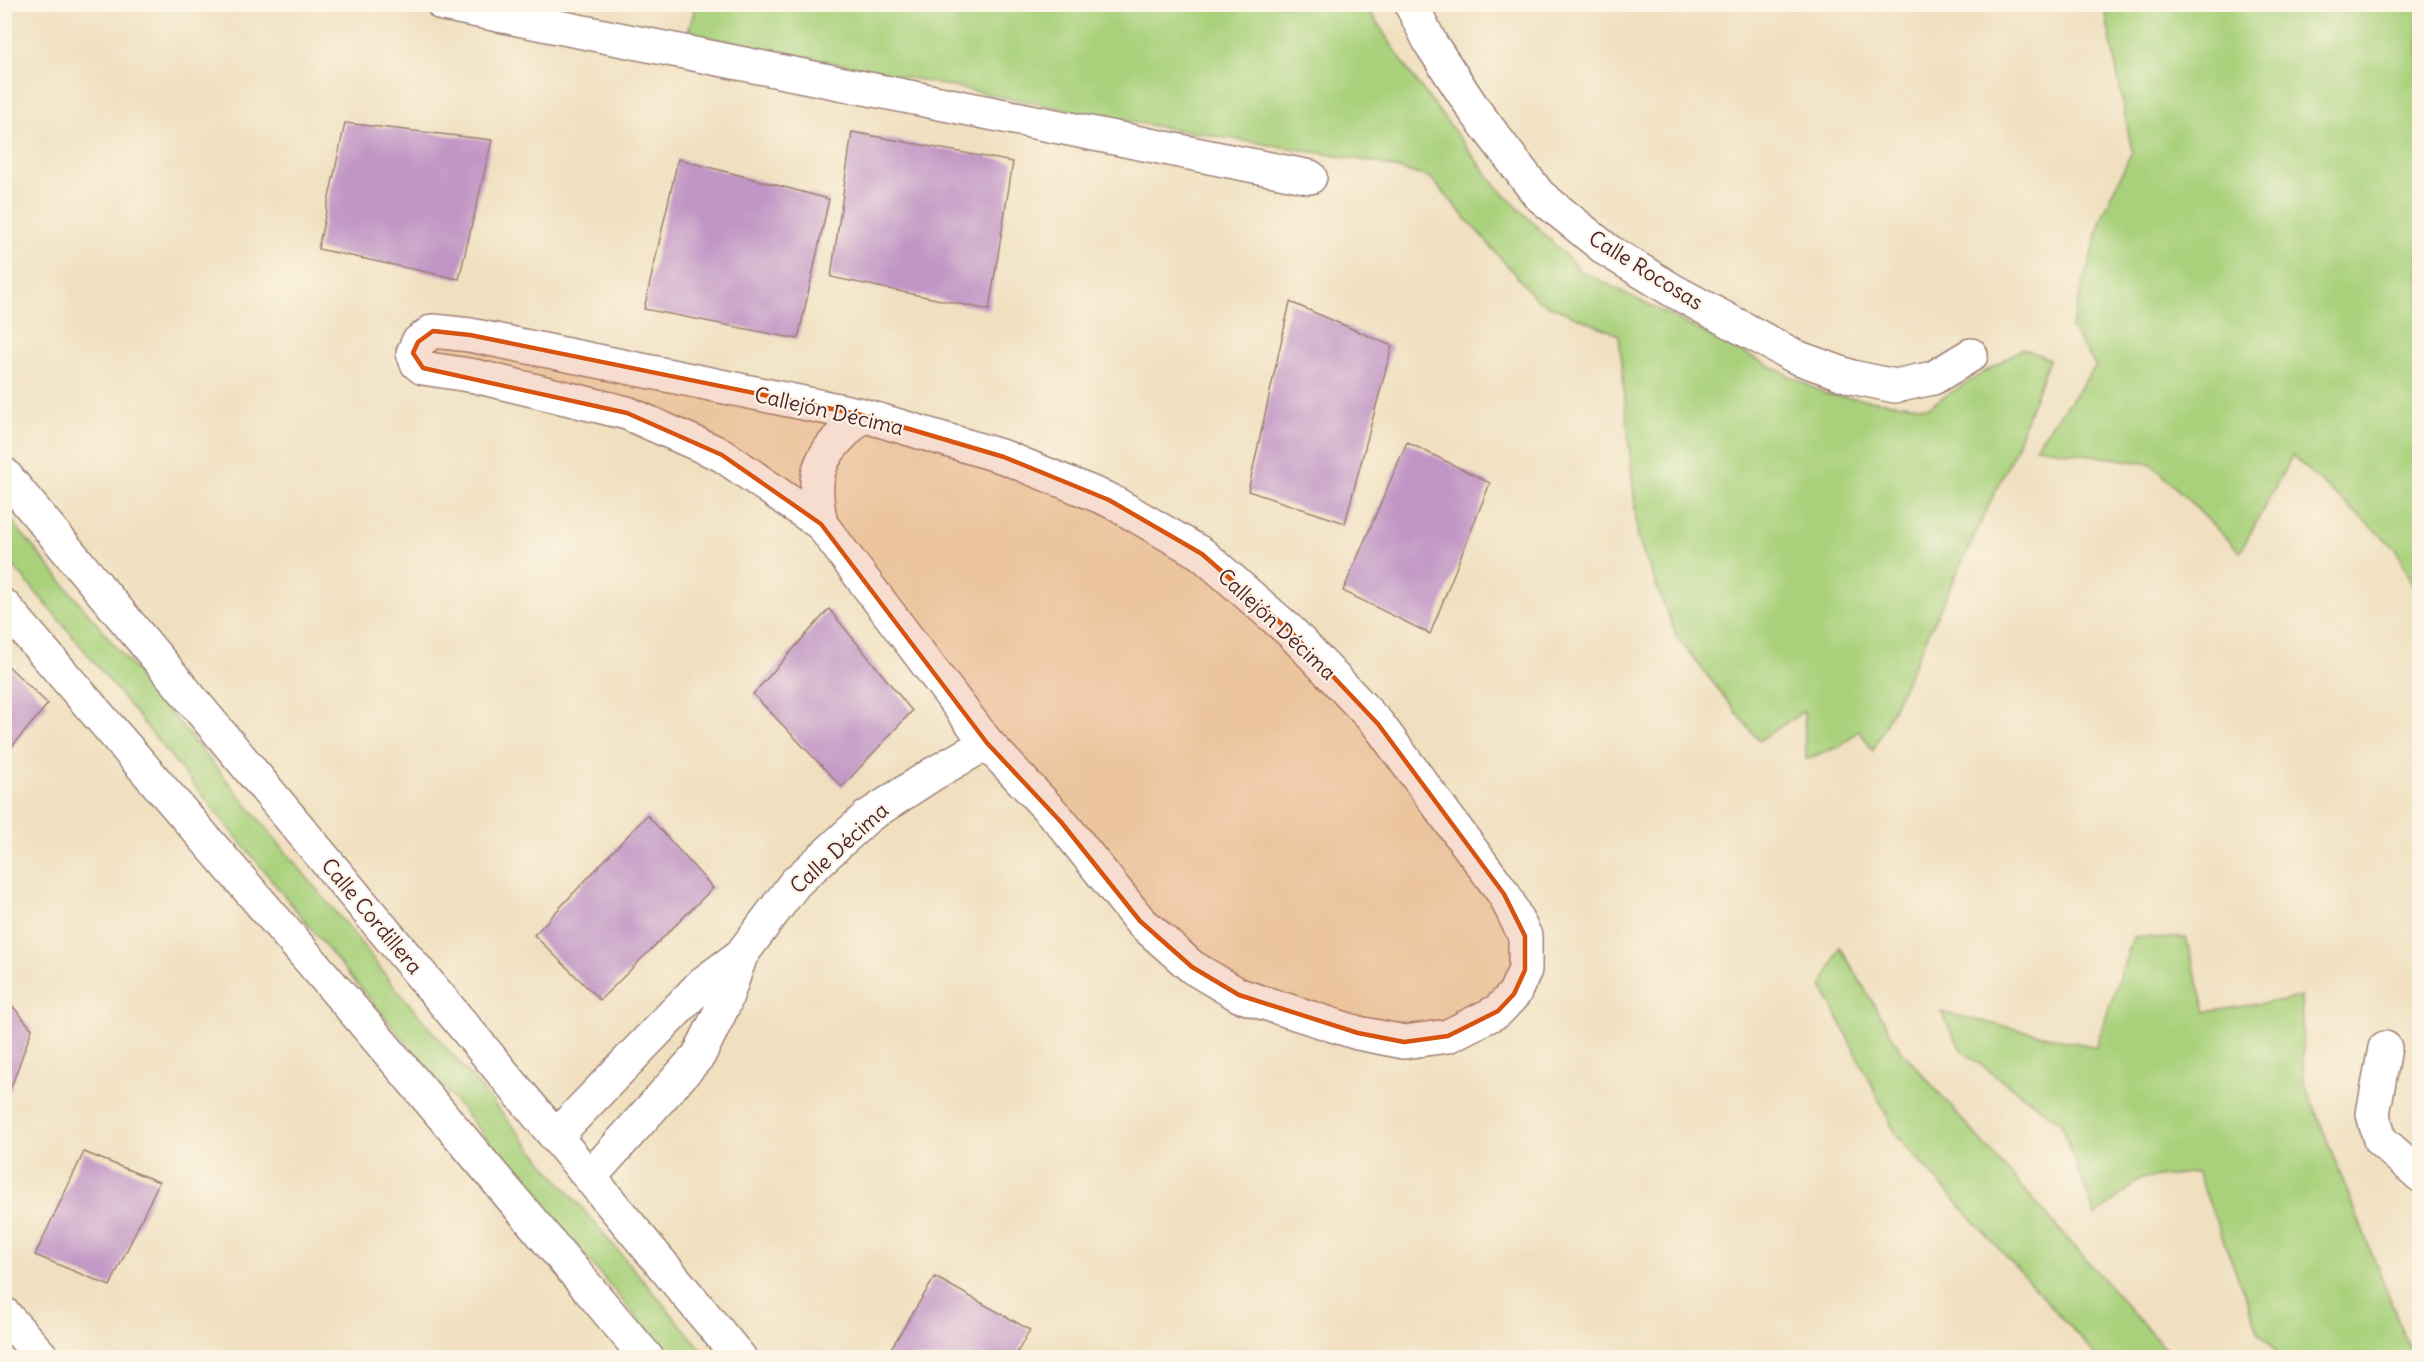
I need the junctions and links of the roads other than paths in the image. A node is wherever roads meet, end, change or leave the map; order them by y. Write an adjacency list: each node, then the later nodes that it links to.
1 (443, 4): 3 (street)
2 (1411, 4): 4 (street, Calle Rocosas)
3 (1310, 177)
4 (1971, 355)
5 (862, 415): 7 (street); 7 (street, Callejón Décima); 9 (street, Callejón Décima)
6 (4, 474): 12 (street, Calle Cordillera)
7 (821, 524): 9 (street, Callejón Décima)
8 (4, 606): 17 (street)
9 (987, 743): 10 (street, Calle Décima)
10 (741, 956): 12 (street); 14 (street)
11 (2385, 1048): 13 (street)
12 (556, 1136): 14 (street, Calle Cordillera)
13 (2420, 1175)
14 (590, 1178): 18 (street, Calle Cordillera)
15 (4, 1314): 16 (street)
16 (43, 1358)
17 (647, 1358)
18 (740, 1358)

